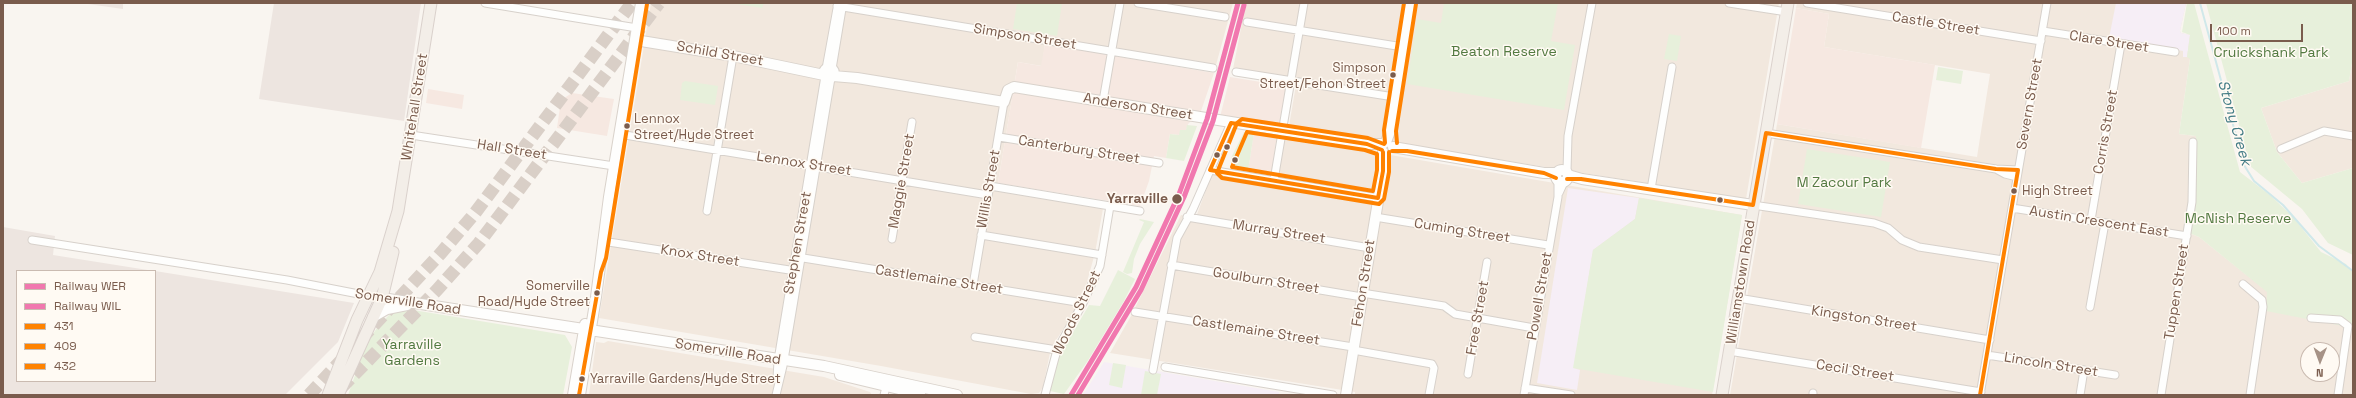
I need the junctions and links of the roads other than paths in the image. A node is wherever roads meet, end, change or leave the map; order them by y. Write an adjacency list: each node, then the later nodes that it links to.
1 (431, 3): 38 (main road, Whitehall Street)
2 (485, 3): 16 (street)
3 (641, 3): 16 (street)
4 (1120, 3): 23 (street)
5 (1138, 3): 14 (street)
6 (1304, 3): 17 (street)
7 (1410, 3): 22 (street, Fehon Street)
8 (1591, 3): 51 (street, Powell Street)
9 (1729, 3): 13 (street)
10 (1807, 3): 20 (street, Castle Street)
11 (2047, 3): 18 (street, Severn Street)
12 (840, 5): 23 (street, Simpson Street); 29 (street, Stephen Street)
13 (1787, 8): 37 (main road, Williamstown Road)
14 (1224, 17)
15 (1247, 22): 17 (street)
16 (637, 28): 19 (street)
17 (1299, 31): 22 (street); 30 (street)
18 (2043, 31): 20 (street, Severn Street); 21 (street, Clare Street)
19 (635, 40): 25 (street, Schild Street); 39 (street)
20 (2041, 41): 50 (street, Severn Street)
21 (2120, 44): 24 (street, Clare Street); 66 (street, Corris Street)
22 (1402, 47): 32 (street, Fehon Street)
23 (1112, 51): 27 (street, Simpson Street); 33 (street)
24 (2175, 52)
25 (733, 56): 29 (street, Schild Street); 45 (street)
26 (1672, 67): 55 (street)
27 (1213, 68)
28 (1236, 72): 30 (street)
29 (829, 73): 31 (street, Schild Street); 48 (street, Stephen Street)
30 (1291, 81): 32 (street); 36 (street)
31 (1006, 97): 33 (street, Anderson Street); 41 (street, Willis Street)
32 (1394, 97): 43 (street, Fehon Street)
33 (1103, 101): 35 (street, Anderson Street)
34 (912, 122): 52 (street, Maggie Street)
35 (1231, 123): 36 (street, Anderson Street); 49 (street)
36 (1283, 131): 43 (street, Anderson Street); 53 (street)
37 (1766, 133): 50 (street); 58 (main road, Williamstown Road)
38 (411, 134): 47 (street, Hall Street); 61 (main road, Whitehall Street)
39 (619, 134): 45 (street, Lennox Street); 47 (street)
40 (2353, 136): 44 (street)
41 (998, 137): 46 (street, Canterbury Street); 54 (street, Willis Street)
42 (2193, 142): 69 (street, Tuppen Street)
43 (1387, 148): 51 (street, Anderson Street); 57 (street, Fehon Street)
44 (2281, 149)
45 (718, 150): 48 (street, Lennox Street); 62 (street)
46 (1159, 163)
47 (614, 166): 72 (street)
48 (813, 166): 52 (street, Lennox Street); 76 (street, Stephen Street)
49 (1210, 170): 53 (street); 64 (street)
50 (2018, 174): 60 (street, Severn Street)
51 (1562, 176): 55 (street, Anderson Street); 73 (street, Powell Street)
52 (902, 180): 56 (street, Lennox Street); 70 (street, Maggie Street)
53 (1274, 180): 57 (street)
54 (990, 186): 56 (street, Willis Street); 59 (street)
55 (1651, 190): 58 (street, Anderson Street)
56 (988, 194): 68 (street, Willis Street)
57 (1378, 198): 65 (street, Fehon Street)
58 (1753, 205): 77 (street, Anderson Street); 86 (main road, Williamstown Road)
59 (1110, 206): 63 (street); 75 (street, Woods Street)
60 (2012, 208): 66 (street, Austin Crescent East); 77 (street, Severn Street)
61 (398, 211): 84 (main road, Whitehall Street); 85 (main road, Whitehall Street)
62 (707, 211)
63 (1140, 211)
64 (1187, 217): 74 (street, Murray Street); 79 (street)
65 (1375, 217): 73 (street, Cuming Street); 74 (street, Fehon Street)
66 (2091, 220): 67 (street, Austin Crescent East)
67 (2105, 223): 69 (street, Austin Crescent East); 89 (street)
68 (981, 236): 75 (street); 82 (street, Willis Street)
69 (2186, 236): 126 (street, Tuppen Street)
70 (892, 239)
71 (32, 240): 84 (street, Somerville Road)
72 (602, 241): 80 (street, Knox Street); 96 (street)
73 (1548, 245): 95 (street, Powell Street)
74 (1370, 248): 83 (street, Fehon Street)
75 (1102, 255): 87 (street, Woods Street)
76 (798, 257): 80 (street, Stephen Street); 82 (street, Castlemaine Street)
77 (2003, 260): 98 (street, Severn Street)
78 (1487, 262): 93 (street, Free Street)
79 (1171, 265): 83 (street, Goulburn Street); 91 (street)
80 (796, 271): 103 (street, Stephen Street)
81 (2243, 284): 127 (street)
82 (973, 285): 87 (street, Castlemaine Street)
83 (1362, 295): 93 (street, Goulburn Street); 99 (street, Fehon Street)
84 (369, 296): 85 (main road, Somerville Road); 112 (main road, Whitehall Street)
85 (382, 298): 88 (street, Somerville Road); 92 (main road, Whitehall Street)
86 (1738, 298): 98 (street, Kingston Street); 101 (main road, Williamstown Road)
87 (1083, 303): 100 (street, Woods Street)
88 (421, 304): 92 (street); 96 (street, Somerville Road)
89 (2090, 307)
90 (1135, 312): 91 (street, Castlemaine Street)
91 (1162, 316): 99 (street, Castlemaine Street); 105 (street)
92 (374, 317): 113 (main road, Whitehall Street)
93 (1478, 318): 95 (street, Goulburn Street); 107 (street, Free Street)
94 (2311, 318): 128 (street)
95 (1534, 328): 110 (street, Powell Street)
96 (587, 330): 103 (street, Somerville Road); 114 (street); 115 (street)
97 (975, 337): 100 (street)
98 (1990, 340): 102 (street, Severn Street)
99 (1353, 349): 121 (street, Fehon Street); 122 (street, Castlemaine Street)
100 (1057, 350): 119 (street, Woods Street)
101 (1729, 351): 111 (street, Cecil Street); 124 (main road, Williamstown Road)
102 (1987, 355): 106 (street, Lincoln Street); 111 (street, Severn Street)
103 (781, 361): 109 (street, Somerville Road); 116 (street, Stephen Street)
104 (1165, 367): 120 (street)
105 (1154, 368)
106 (2084, 370): 108 (street, Lincoln Street); 125 (street)
107 (1468, 374)
108 (2115, 375)
109 (891, 390): 117 (street, Somerville Road); 118 (street, Somerville Road)
110 (1524, 392): 123 (street)
111 (1981, 393)
112 (328, 395)
113 (338, 395)
114 (573, 395)
115 (580, 395)
116 (776, 395)
117 (924, 395)
118 (957, 395)
119 (1045, 395)
120 (1333, 395)
121 (1346, 395)
122 (1430, 395)
123 (1572, 395)
124 (1722, 395)
125 (2080, 395)
126 (2161, 395)
127 (2250, 395)
128 (2338, 395)

